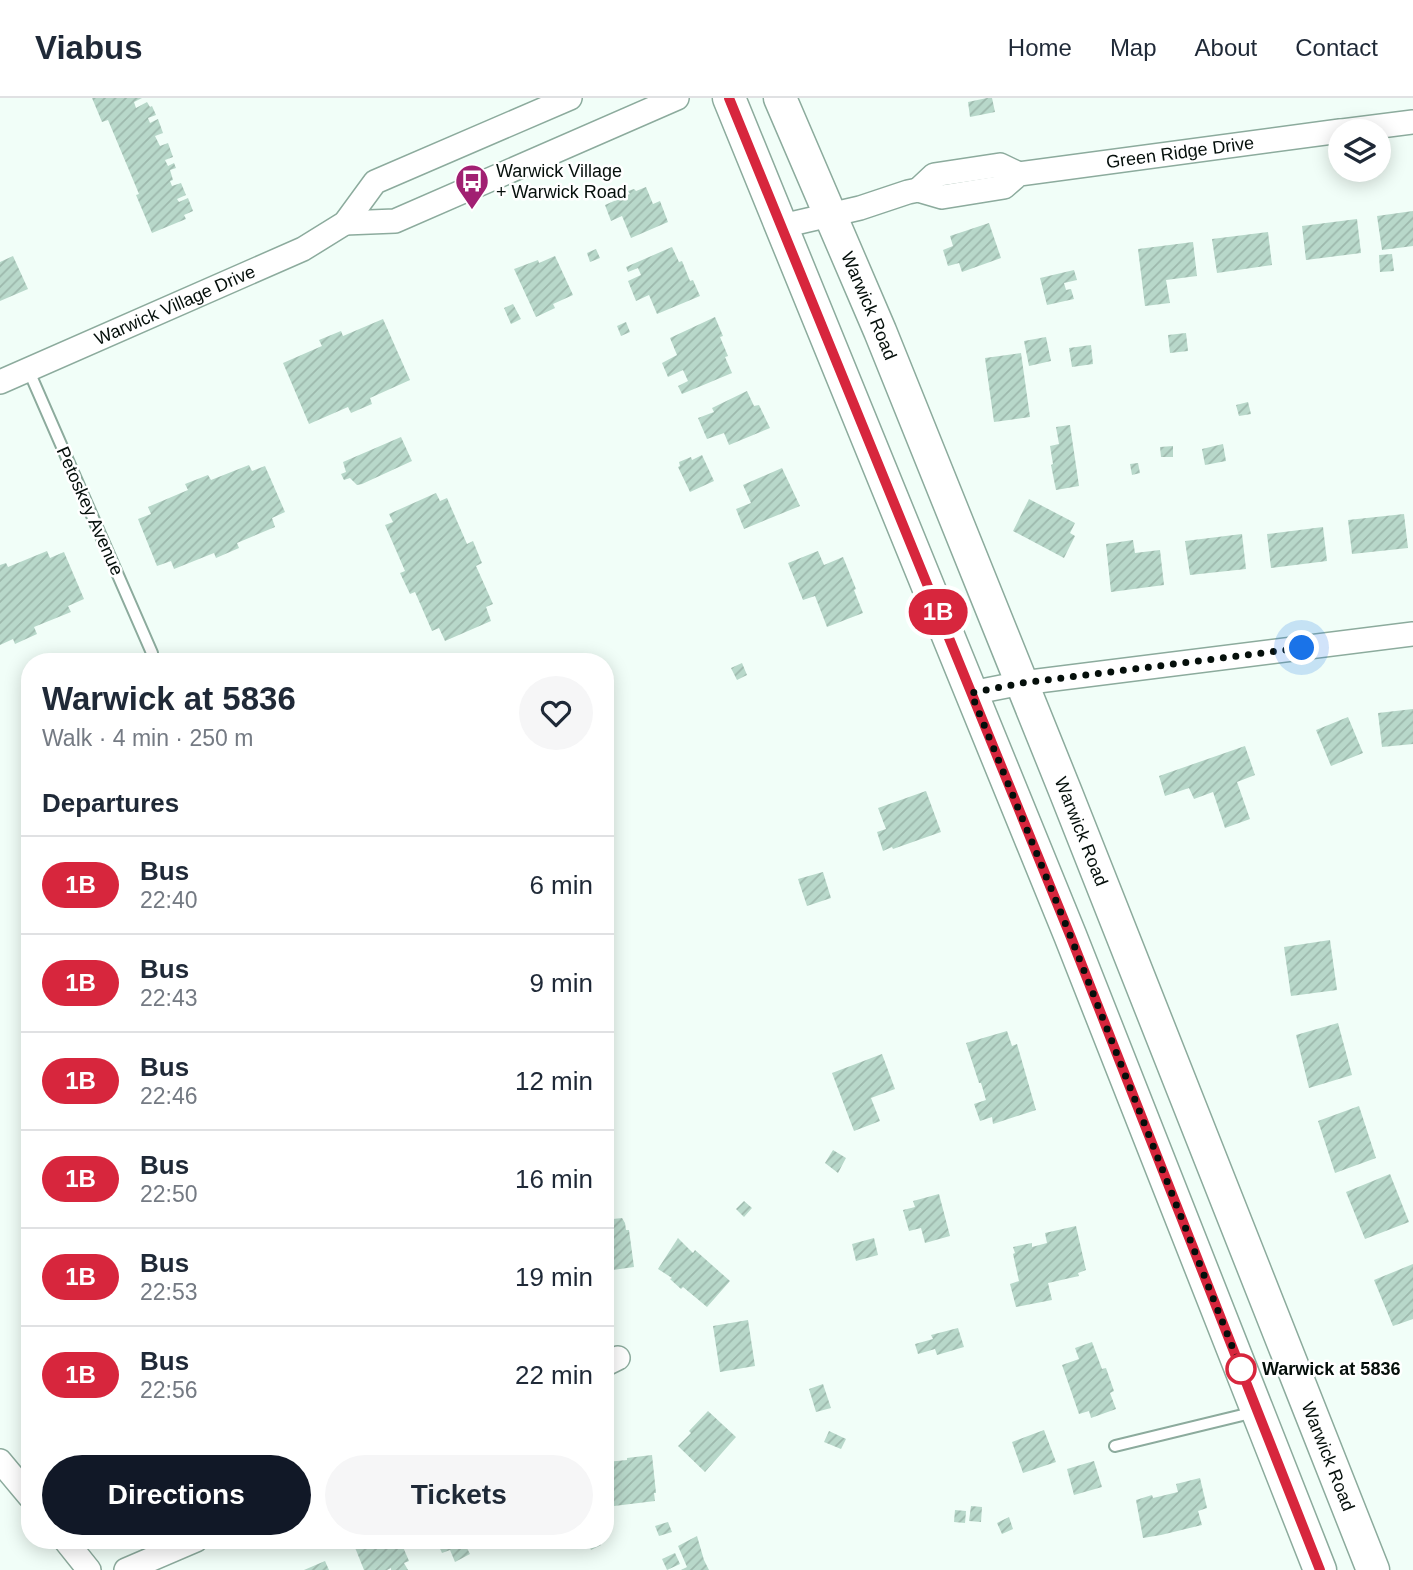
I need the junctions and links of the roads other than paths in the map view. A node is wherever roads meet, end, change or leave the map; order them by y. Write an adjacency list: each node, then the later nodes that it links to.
1 (570, 98): 9 (street, Warwick Village Drive)
2 (677, 98): 9 (street, Warwick Village Drive)
3 (729, 98): 10 (main road)
4 (780, 98): 8 (main road, Warwick Road)
5 (1413, 122): 6 (street, Green Ridge Drive)
6 (1391, 125)
7 (1328, 133): 8 (street, Green Ridge Drive)
8 (830, 216): 10 (street, Green Ridge Drive); 15 (main road, Warwick Road)
9 (345, 223): 11 (street, Warwick Village Drive)
10 (782, 226): 16 (main road)
11 (28, 369): 12 (street, Warwick Village Drive); 14 (lane, Petoskey Avenue)
12 (0, 382)
13 (1413, 634): 15 (street)
14 (152, 653)
15 (1022, 683): 16 (street); 26 (main road, Warwick Road)
16 (971, 693): 17 (main road)
17 (1257, 1411): 18 (lane); 25 (main road)
18 (1115, 1446)
19 (0, 1461): 20 (street)
20 (21, 1486)
21 (72, 1549): 23 (street)
22 (175, 1549): 24 (street)
23 (89, 1570)
24 (126, 1570)
25 (1320, 1570)
26 (1373, 1570)

